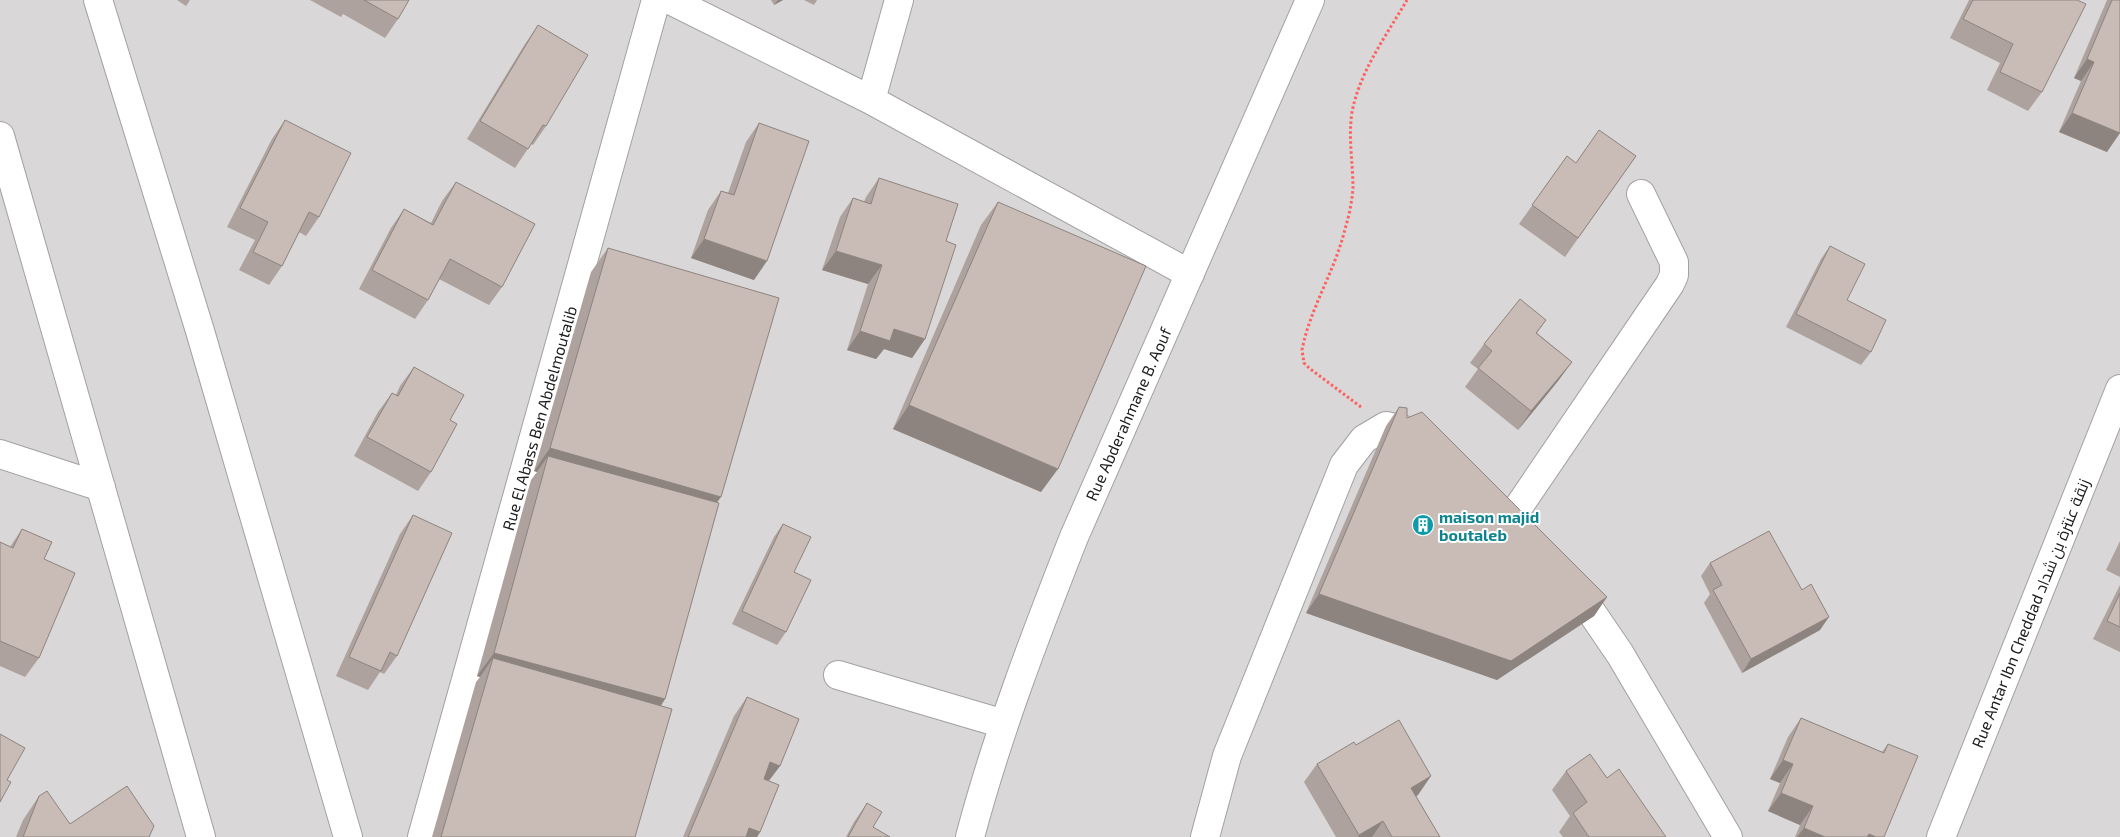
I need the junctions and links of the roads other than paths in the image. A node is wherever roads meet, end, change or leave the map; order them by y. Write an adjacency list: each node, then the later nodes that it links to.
1 (98, 0): 19 (street)
2 (656, 0): 20 (street, Rue El Abass Ben Abdelmoutalib)
3 (670, 0): 6 (street)
4 (899, 0): 6 (street)
5 (1310, 0): 9 (street, Rue Abderahmane B. Aouf)
6 (871, 100): 9 (street)
7 (0, 136): 13 (street)
8 (1641, 194): 14 (street)
9 (1190, 274): 17 (street, Rue Abderahmane B. Aouf)
10 (2120, 389): 24 (street, Rue Antar Ibn Cheddad زنقة عنترة بن شداد)
11 (1441, 453): 22 (street)
12 (0, 454): 13 (street)
13 (101, 487): 18 (street)
14 (1494, 495)
15 (1560, 566): 23 (street)
16 (838, 675): 17 (street)
17 (1004, 724): 21 (street, Rue Abderahmane B. Aouf)
18 (201, 837)
19 (348, 837)
20 (422, 837)
21 (970, 837)
22 (1205, 837)
23 (1728, 837)
24 (1941, 837)

